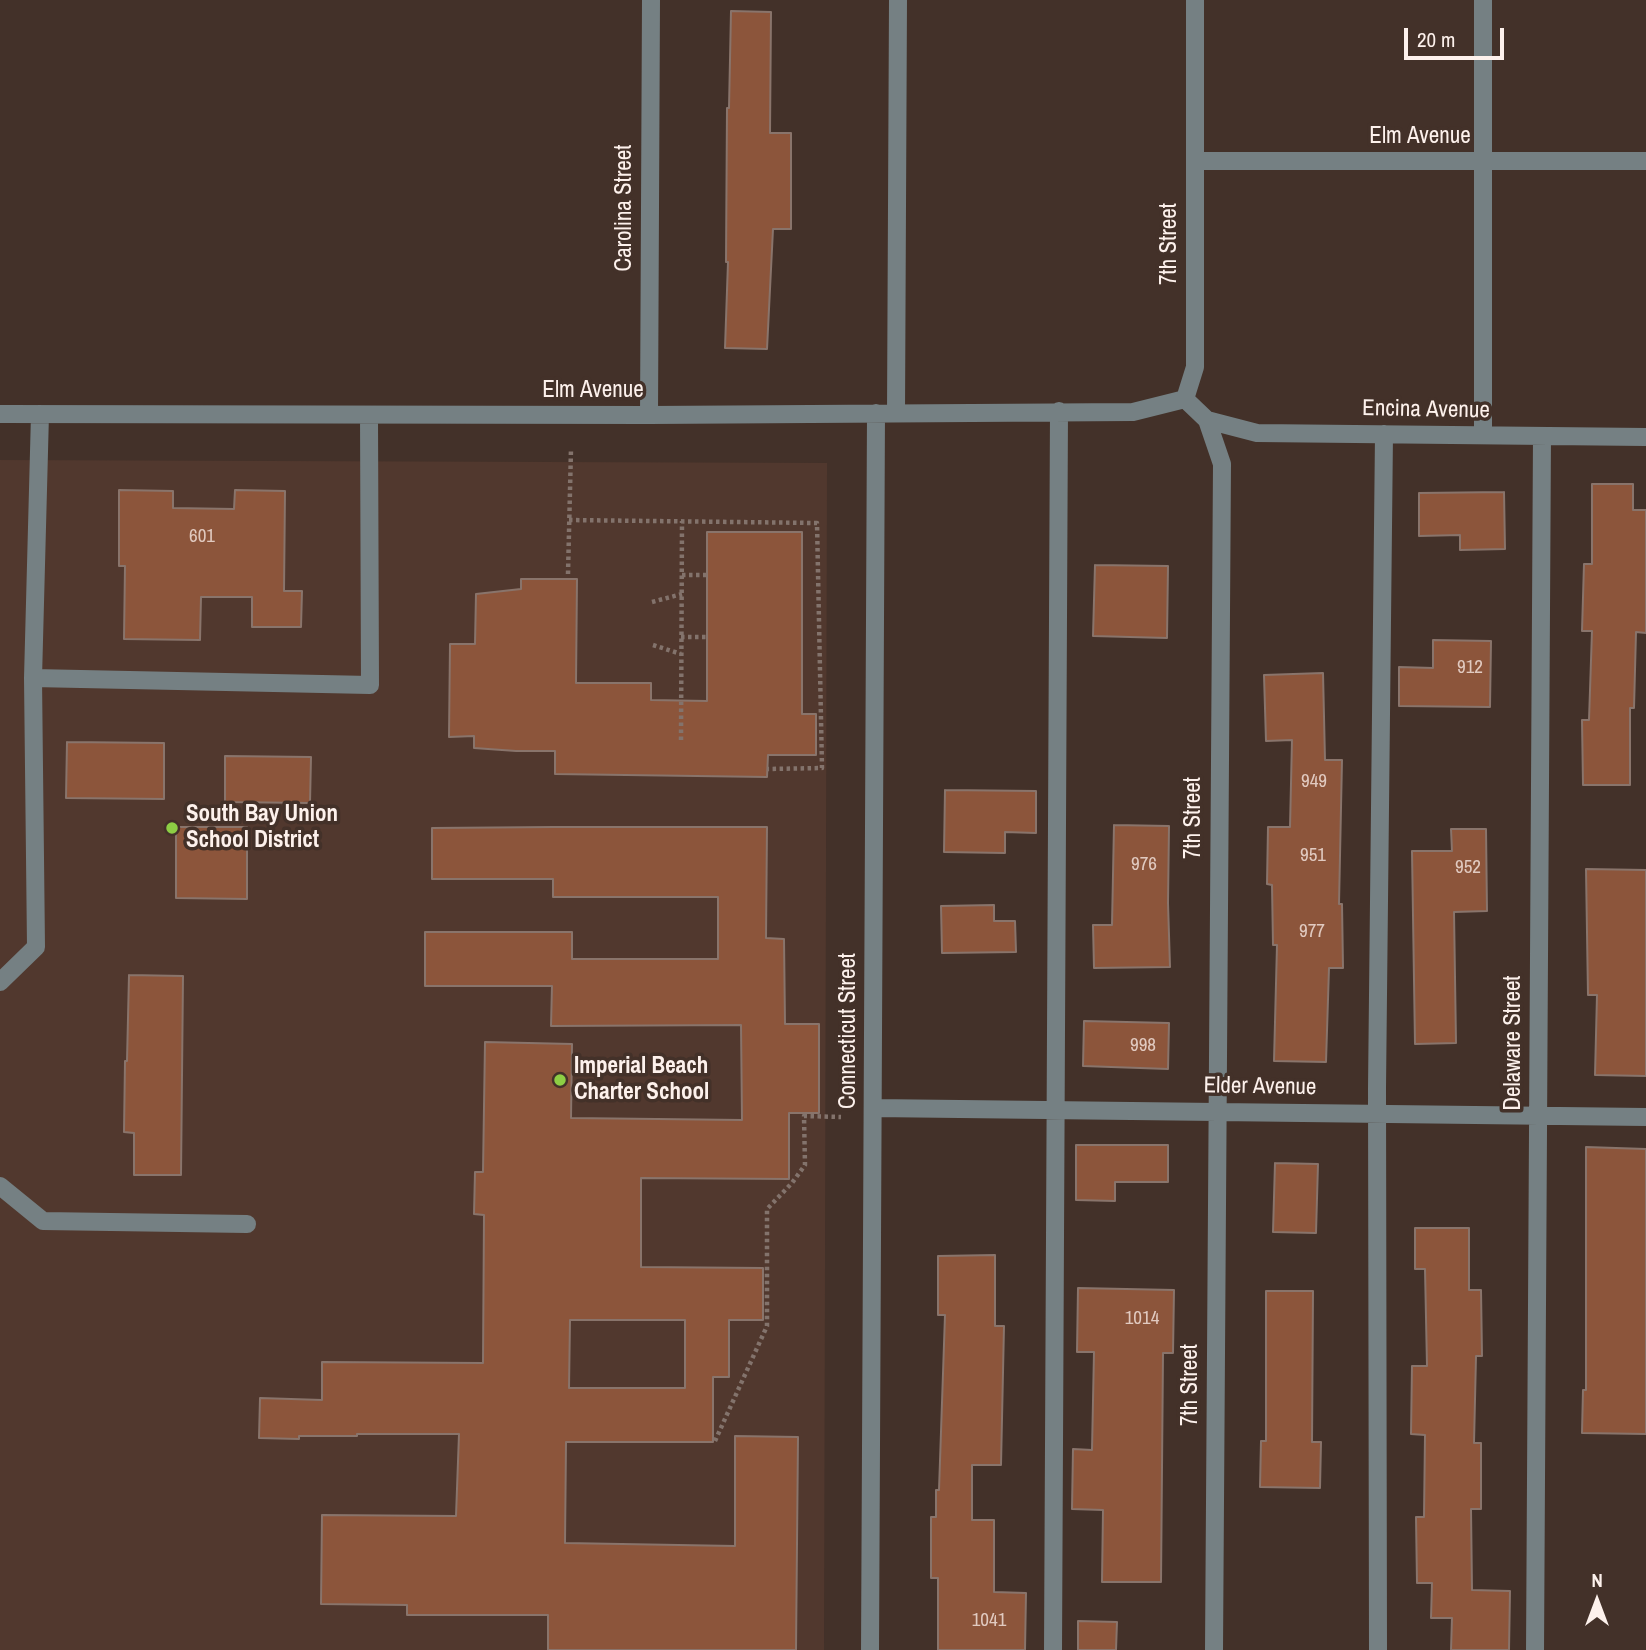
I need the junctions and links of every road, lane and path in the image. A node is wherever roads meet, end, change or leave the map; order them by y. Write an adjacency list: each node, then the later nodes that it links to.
1 (650, 0): 15 (street, Carolina Street)
2 (898, 0): 11 (street)
3 (1195, 0): 5 (street, 7th Street)
4 (1483, 0): 6 (street)
5 (1195, 161): 6 (street, Elm Avenue); 8 (street, 7th Street)
6 (1483, 161): 7 (street, Elm Avenue); 18 (street)
7 (1646, 161)
8 (1185, 400): 9 (street, Elm Avenue); 16 (street, 7th Street)
9 (1059, 411): 11 (street, Elm Avenue); 38 (street)
10 (876, 413): 11 (street, Elm Avenue); 15 (street, Elm Avenue); 37 (street, Connecticut Street)
11 (896, 413)
12 (0, 414): 13 (street, Elm Avenue)
13 (40, 414): 14 (street, Elm Avenue); 33 (street)
14 (369, 415): 15 (street, Elm Avenue); 33 (street)
15 (649, 415)
16 (1207, 420): 17 (street, Encina Avenue); 39 (street, 7th Street)
17 (1384, 434): 18 (street, Encina Avenue); 40 (street)
18 (1483, 435): 19 (street, Encina Avenue)
19 (1542, 436): 20 (street, Encina Avenue); 41 (street, Delaware Street)
20 (1646, 436)
21 (571, 449): 22 (path)
22 (569, 520): 23 (path); 24 (path)
23 (682, 521): 25 (path); 35 (path)
24 (568, 574)
25 (682, 575): 26 (path); 27 (path)
26 (706, 575)
27 (682, 594): 28 (path); 29 (path)
28 (652, 602)
29 (681, 637): 30 (path); 32 (path)
30 (706, 637)
31 (653, 645): 32 (path)
32 (681, 653): 34 (path)
33 (33, 678): 36 (street)
34 (681, 740)
35 (767, 769)
36 (0, 982)
37 (874, 1108): 38 (street, Elder Avenue); 47 (street, Connecticut Street)
38 (1056, 1109): 39 (street, Elder Avenue); 48 (street)
39 (1216, 1111): 40 (street, Elder Avenue); 49 (street, 7th Street)
40 (1377, 1113): 41 (street, Elder Avenue); 50 (street)
41 (1538, 1116): 43 (street, Elder Avenue); 51 (street, Delaware Street)
42 (841, 1117): 46 (path)
43 (1646, 1117)
44 (0, 1186): 45 (street)
45 (247, 1224)
46 (715, 1441)
47 (870, 1650)
48 (1053, 1650)
49 (1214, 1650)
50 (1378, 1650)
51 (1535, 1650)

